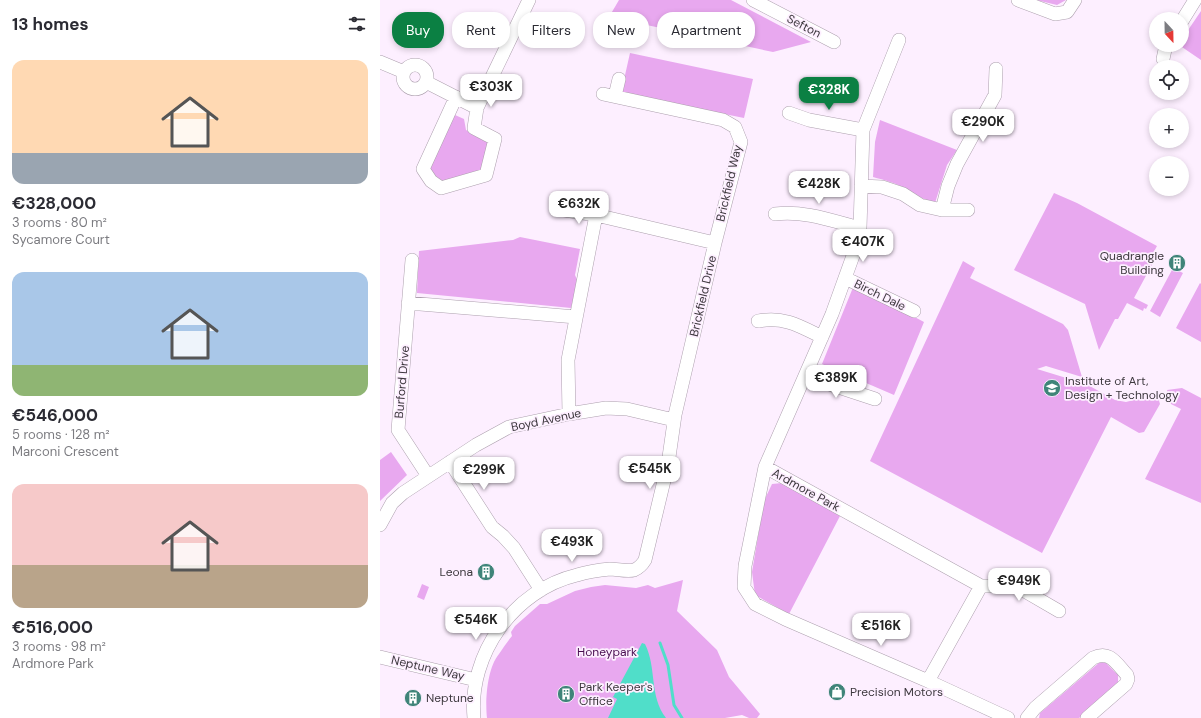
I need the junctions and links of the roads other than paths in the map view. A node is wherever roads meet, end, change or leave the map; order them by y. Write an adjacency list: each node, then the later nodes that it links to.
1 (529, 0): 15 (street)
2 (753, 0): 8 (street, Sefton)
3 (1018, 0): 4 (street)
4 (1075, 0)
5 (1195, 0): 6 (street)
6 (1188, 12)
7 (899, 40): 17 (street)
8 (834, 42)
9 (1164, 52): 10 (street)
10 (1163, 59)
11 (380, 62): 14 (street)
12 (996, 69): 20 (street)
13 (619, 79): 25 (street, Brickfield Way)
14 (456, 97): 15 (street); 15 (street)
15 (477, 108)
16 (789, 113): 17 (street)
17 (863, 130): 18 (street)
18 (861, 186): 20 (street); 24 (street)
19 (564, 210): 23 (street, Brickfield Drive)
20 (942, 210): 21 (street)
21 (968, 210)
22 (775, 214): 24 (street)
23 (596, 215): 25 (street, Brickfield Drive); 30 (street)
24 (860, 228): 27 (street)
25 (715, 243): 36 (street, Brickfield Drive)
26 (412, 260): 28 (street, Burford Drive)
27 (845, 278): 29 (street, Birch Dale); 32 (street)
28 (408, 303): 30 (street); 39 (street, Burford Drive)
29 (914, 312)
30 (576, 317): 35 (street)
31 (758, 321): 32 (street)
32 (822, 337): 33 (street)
33 (805, 376): 34 (street); 38 (street)
34 (875, 399)
35 (569, 414): 36 (street, Boyd Avenue); 37 (street, Boyd Avenue)
36 (674, 420): 42 (street, Brickfield Drive)
37 (450, 462): 39 (street, Boyd Avenue); 42 (street)
38 (765, 466): 41 (street, Ardmore Park); 46 (street, Ardmore Park)
39 (428, 476): 40 (street, Boyd Avenue)
40 (380, 526)
41 (981, 586): 43 (street); 46 (street)
42 (541, 590): 45 (street)
43 (1059, 611)
44 (380, 657): 45 (street, Neptune Way)
45 (476, 680): 47 (street)
46 (928, 681): 48 (street, Ardmore Park)
47 (474, 718)
48 (1008, 718)
49 (1027, 718): 50 (street)
50 (1087, 718)

